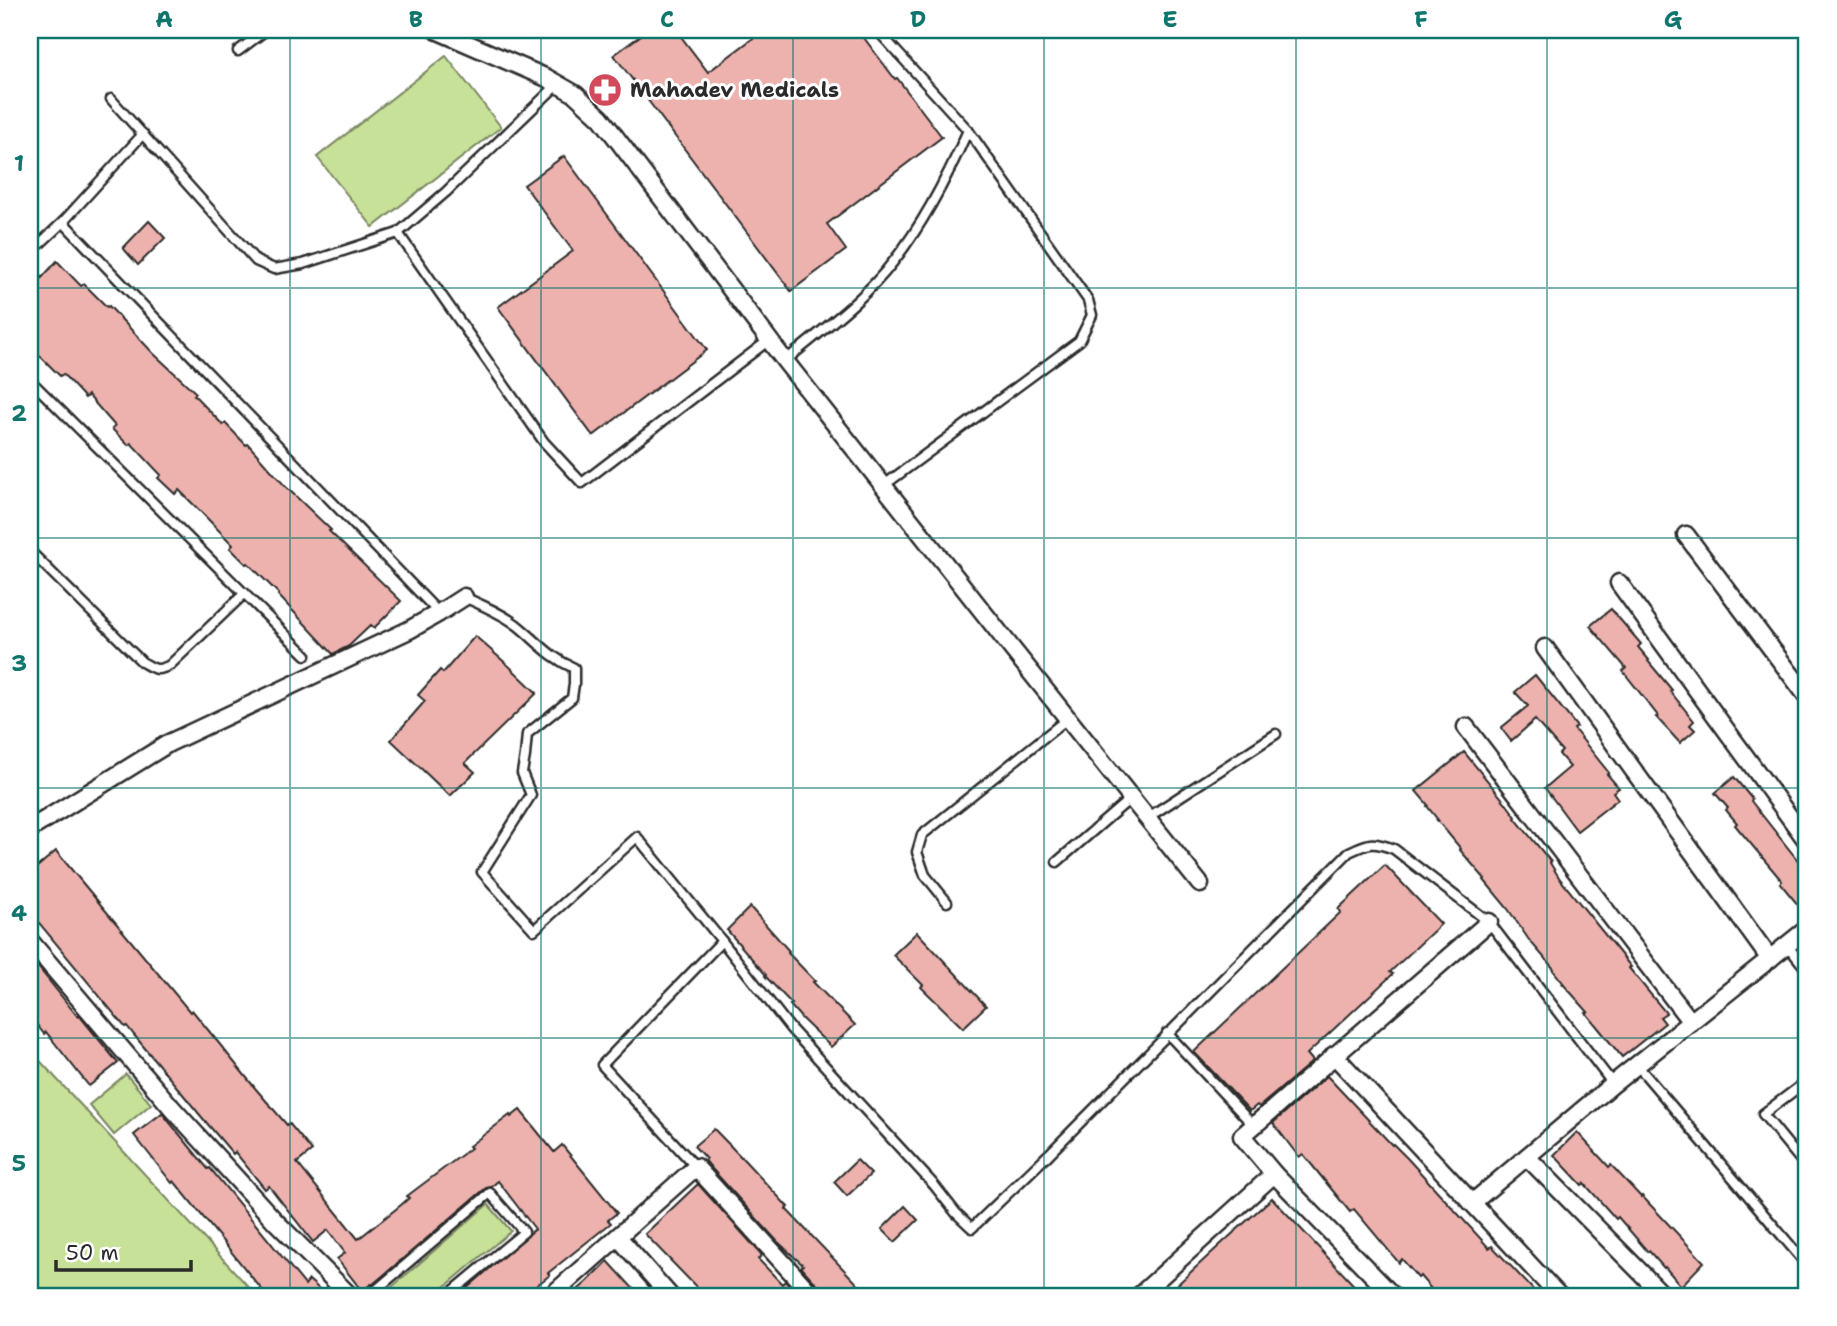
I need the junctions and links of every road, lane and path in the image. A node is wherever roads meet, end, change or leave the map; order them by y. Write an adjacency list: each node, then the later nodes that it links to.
1 (266, 30): 4 (lane)
2 (436, 30): 5 (street)
3 (877, 30): 7 (lane)
4 (238, 51)
5 (558, 84): 10 (lane); 12 (street)
6 (111, 99): 8 (lane)
7 (968, 130): 13 (lane); 15 (lane)
8 (143, 134): 9 (lane); 10 (lane)
9 (63, 222): 11 (lane); 21 (lane)
10 (398, 233): 12 (lane)
11 (30, 253)
12 (769, 340): 13 (street)
13 (785, 362): 15 (street)
14 (30, 380): 19 (lane)
15 (883, 485): 25 (street)
16 (1686, 535): 24 (street)
17 (30, 551): 19 (lane)
18 (1619, 583): 31 (street)
19 (245, 593): 23 (lane)
20 (464, 597): 21 (street); 38 (lane)
21 (439, 613): 30 (street)
22 (1545, 648): 40 (street)
23 (306, 655)
24 (1807, 696)
25 (1067, 719): 28 (street); 34 (lane)
26 (1466, 727): 42 (street)
27 (1276, 734): 29 (lane)
28 (1131, 798): 29 (street); 32 (lane)
29 (1147, 818): 33 (street)
30 (30, 829)
31 (1807, 841)
32 (1057, 862)
33 (1200, 884)
34 (947, 902)
35 (1489, 922): 43 (lane); 44 (street); 47 (lane)
36 (1807, 929): 39 (street)
37 (30, 941): 57 (street)
38 (722, 941): 43 (lane); 50 (lane)
39 (1787, 945): 40 (street); 41 (lane)
40 (1770, 959): 42 (street)
41 (1807, 971)
42 (1691, 1022): 45 (street)
43 (1167, 1033): 48 (lane)
44 (1334, 1055): 48 (street); 53 (street)
45 (1637, 1065): 47 (street); 55 (lane)
46 (1807, 1081): 51 (lane)
47 (1612, 1084): 49 (street)
48 (1253, 1125): 52 (street)
49 (1527, 1157): 53 (street); 56 (street)
50 (695, 1167): 54 (street); 62 (street)
51 (1807, 1168)
52 (1274, 1174): 63 (street); 64 (street)
53 (1472, 1203): 65 (street)
54 (618, 1237): 60 (street); 61 (street)
55 (1807, 1265)
56 (1662, 1294)
57 (350, 1296)
58 (369, 1296): 59 (lane)
59 (447, 1296)
60 (551, 1296)
61 (670, 1296)
62 (813, 1296)
63 (1139, 1296)
64 (1393, 1296)
65 (1559, 1296)

